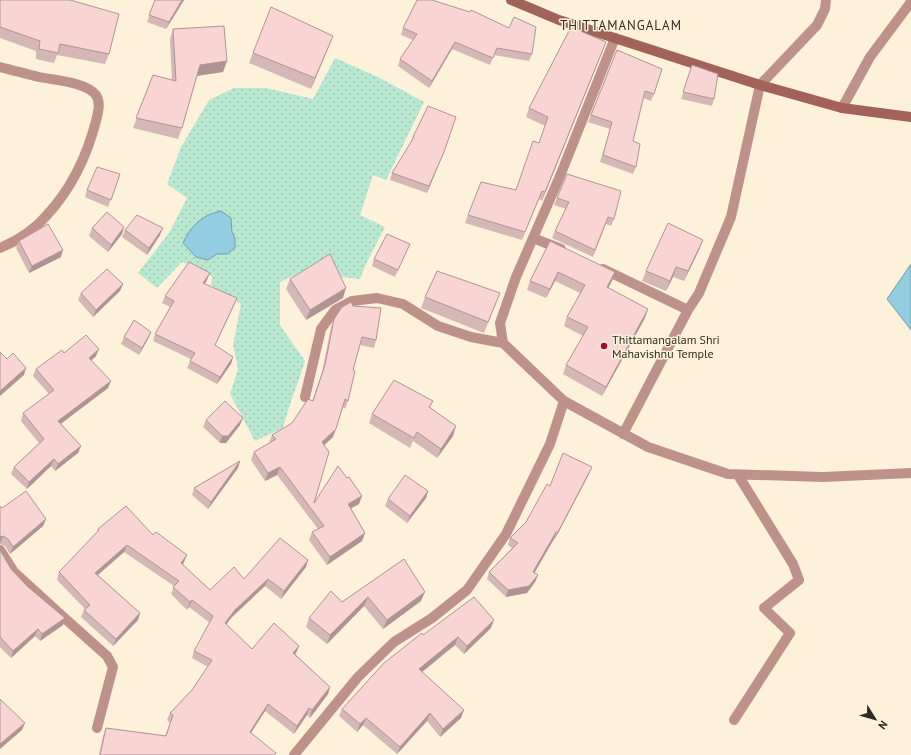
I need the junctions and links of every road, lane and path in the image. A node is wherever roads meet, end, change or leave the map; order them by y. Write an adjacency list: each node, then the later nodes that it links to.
1 (511, 0): 3 (street)
2 (826, 0): 7 (street)
3 (524, 2): 5 (street)
4 (911, 2): 8 (street)
5 (615, 38): 7 (street); 10 (street)
6 (0, 67): 11 (street)
7 (760, 85): 8 (street); 14 (street)
8 (842, 108): 9 (street)
9 (911, 117)
10 (533, 238): 12 (street); 15 (street)
11 (0, 248)
12 (569, 253)
13 (590, 263): 14 (street)
14 (688, 310): 18 (street)
15 (503, 343): 16 (street); 17 (street)
16 (305, 397)
17 (564, 401): 18 (street); 24 (street)
18 (623, 434): 20 (street)
19 (911, 473): 20 (street)
20 (738, 474): 22 (street)
21 (0, 550): 23 (street)
22 (734, 720)
23 (97, 728)
24 (294, 755)

